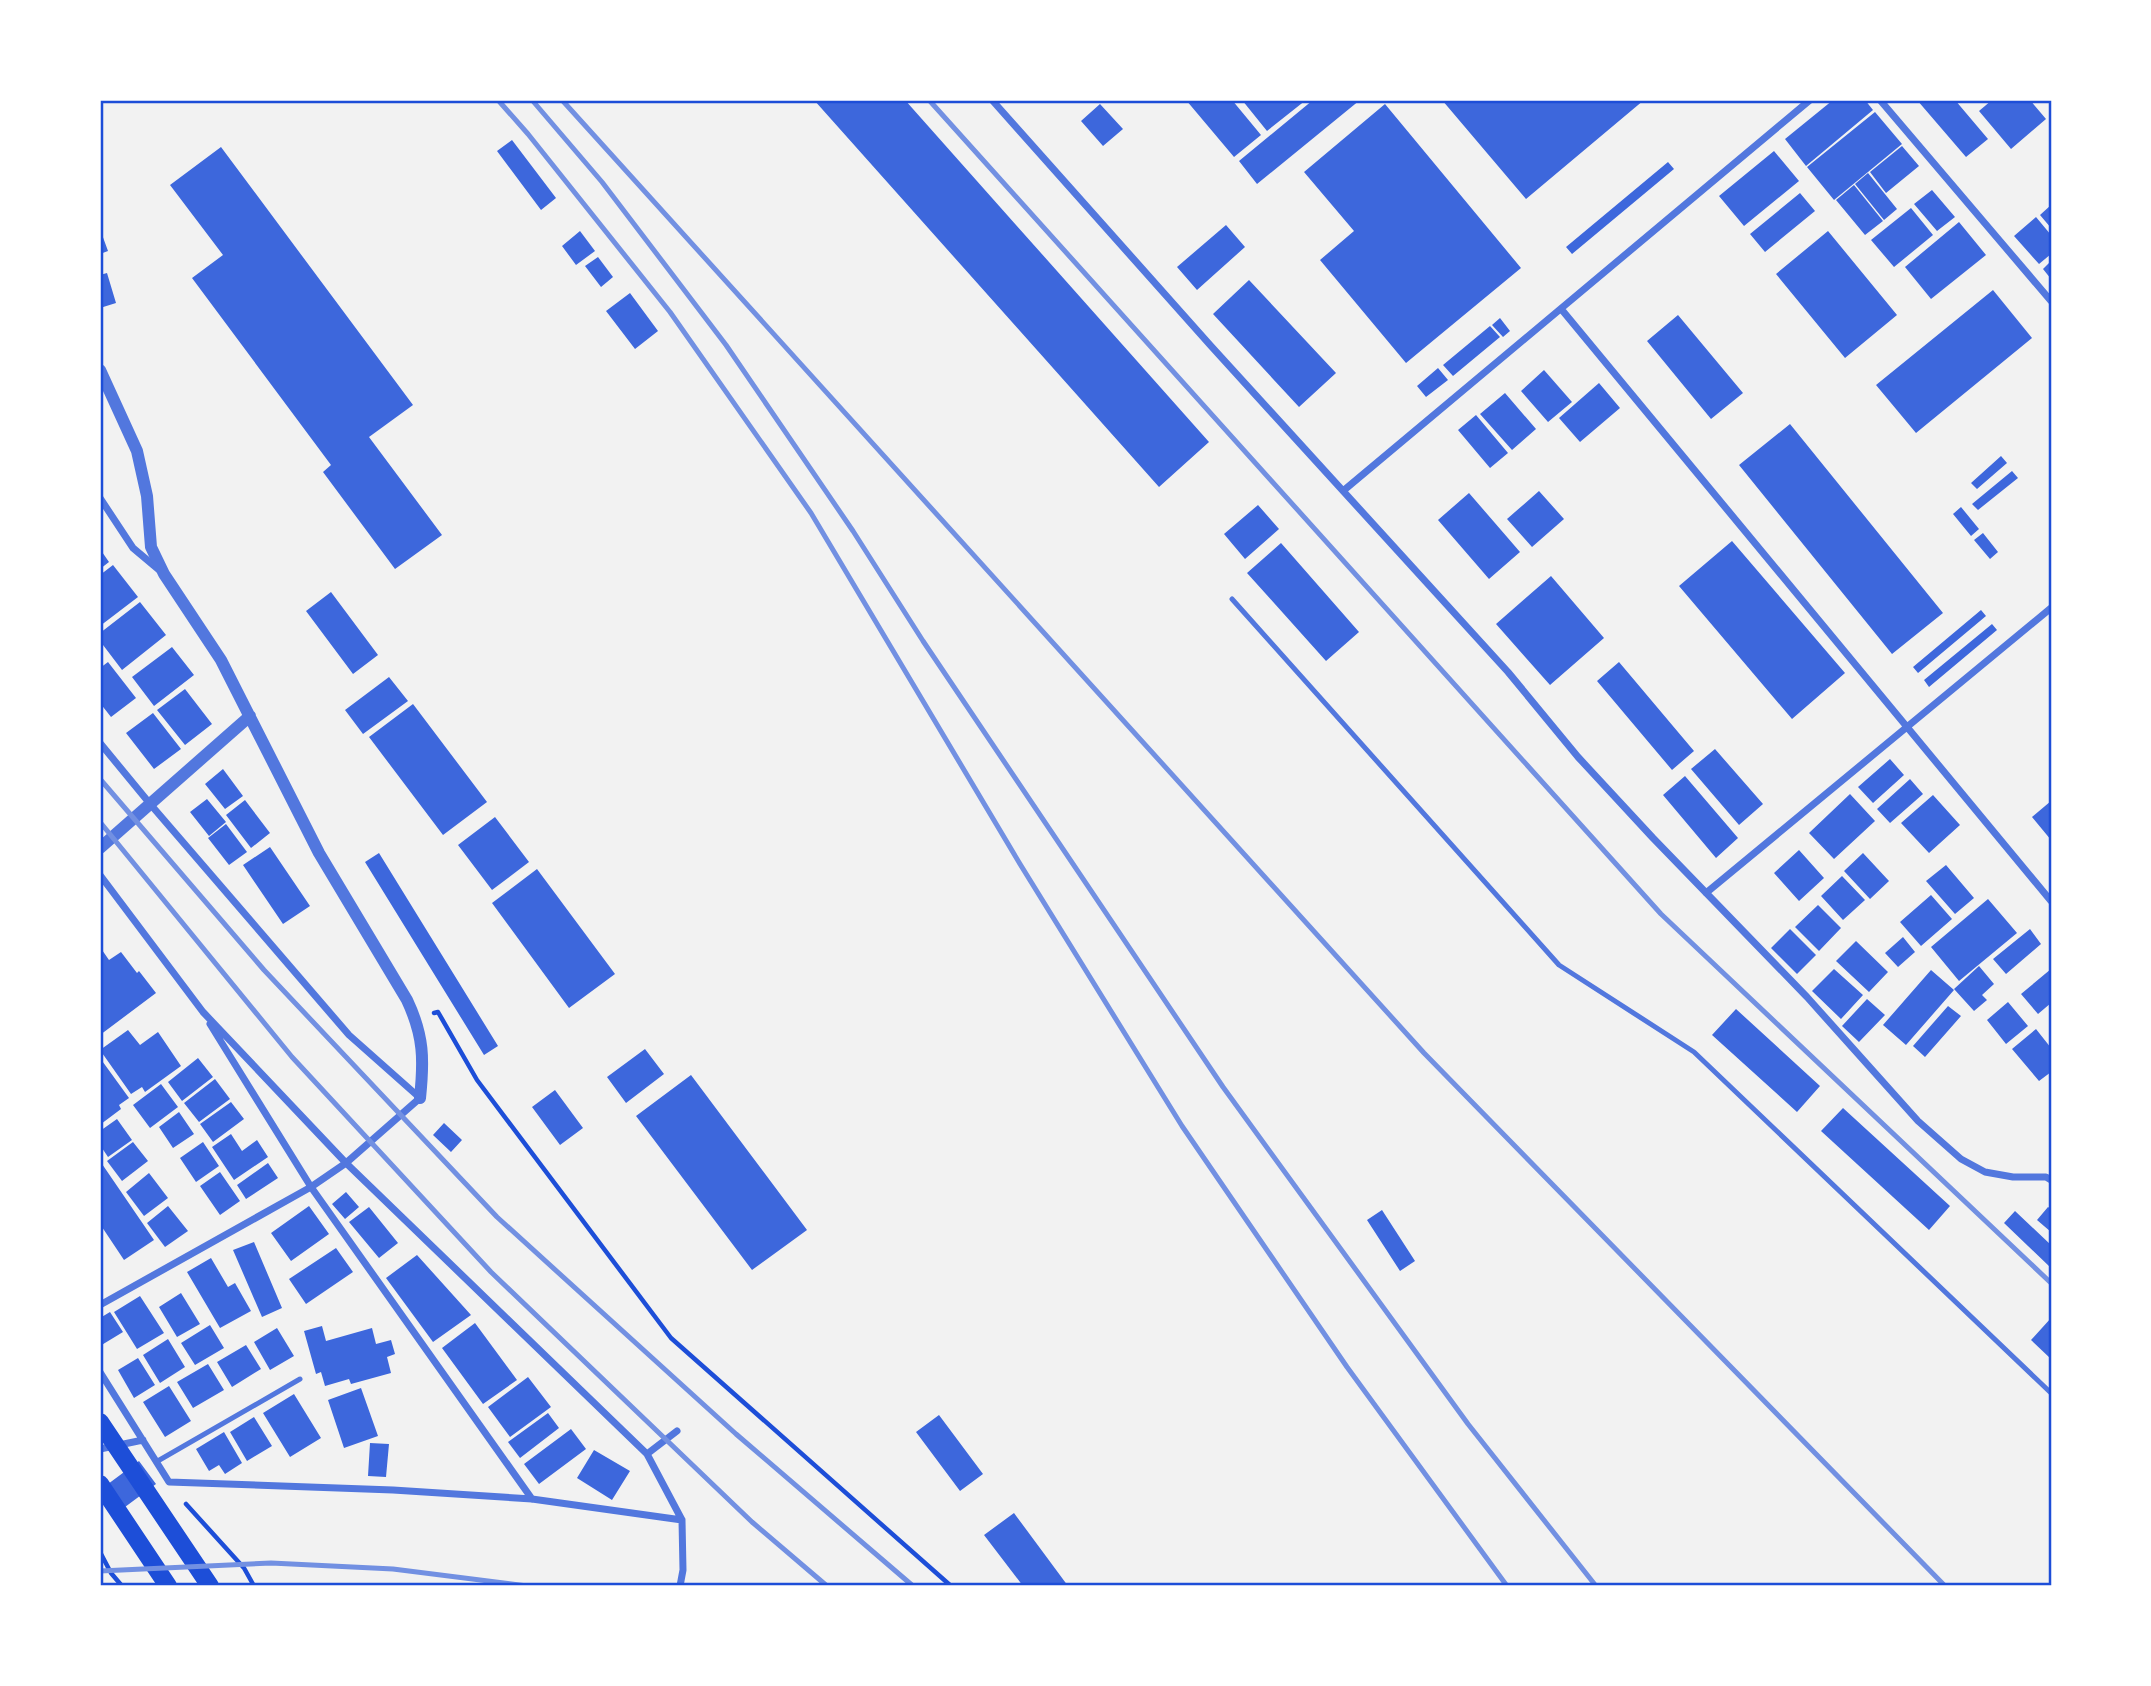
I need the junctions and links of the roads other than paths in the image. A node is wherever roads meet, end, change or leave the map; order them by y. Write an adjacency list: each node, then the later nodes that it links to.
1 (992, 100): 7 (street)
2 (1810, 100): 5 (street)
3 (1880, 100): 4 (street)
4 (2051, 301)
5 (1562, 310): 7 (street); 13 (street)
6 (100, 370): 9 (street)
7 (1343, 491): 18 (street)
8 (100, 498): 9 (street)
9 (164, 574): 12 (street)
10 (1233, 599): 28 (lane)
11 (2051, 608): 13 (street)
12 (250, 716): 15 (street); 21 (street)
13 (1907, 727): 18 (street); 19 (street)
14 (100, 743): 15 (street)
15 (150, 805): 16 (street); 21 (street)
16 (100, 848)
17 (100, 875): 20 (street)
18 (1706, 893): 23 (street)
19 (2051, 901)
20 (203, 1012): 22 (street); 24 (street)
21 (420, 1098): 22 (street)
22 (346, 1163): 24 (street); 33 (street)
23 (2051, 1180)
24 (311, 1187): 25 (street); 36 (street)
25 (100, 1305)
26 (100, 1372): 31 (street)
27 (300, 1379): 34 (lane)
28 (2051, 1394)
29 (100, 1422): 39 (main road)
30 (677, 1431): 33 (street)
31 (143, 1440): 32 (street); 34 (street)
32 (100, 1449)
33 (647, 1454): 37 (street)
34 (156, 1462): 36 (street)
35 (100, 1484): 38 (main road)
36 (532, 1499): 37 (street)
37 (682, 1520): 40 (street)
38 (168, 1586)
39 (210, 1586)
40 (680, 1586)

